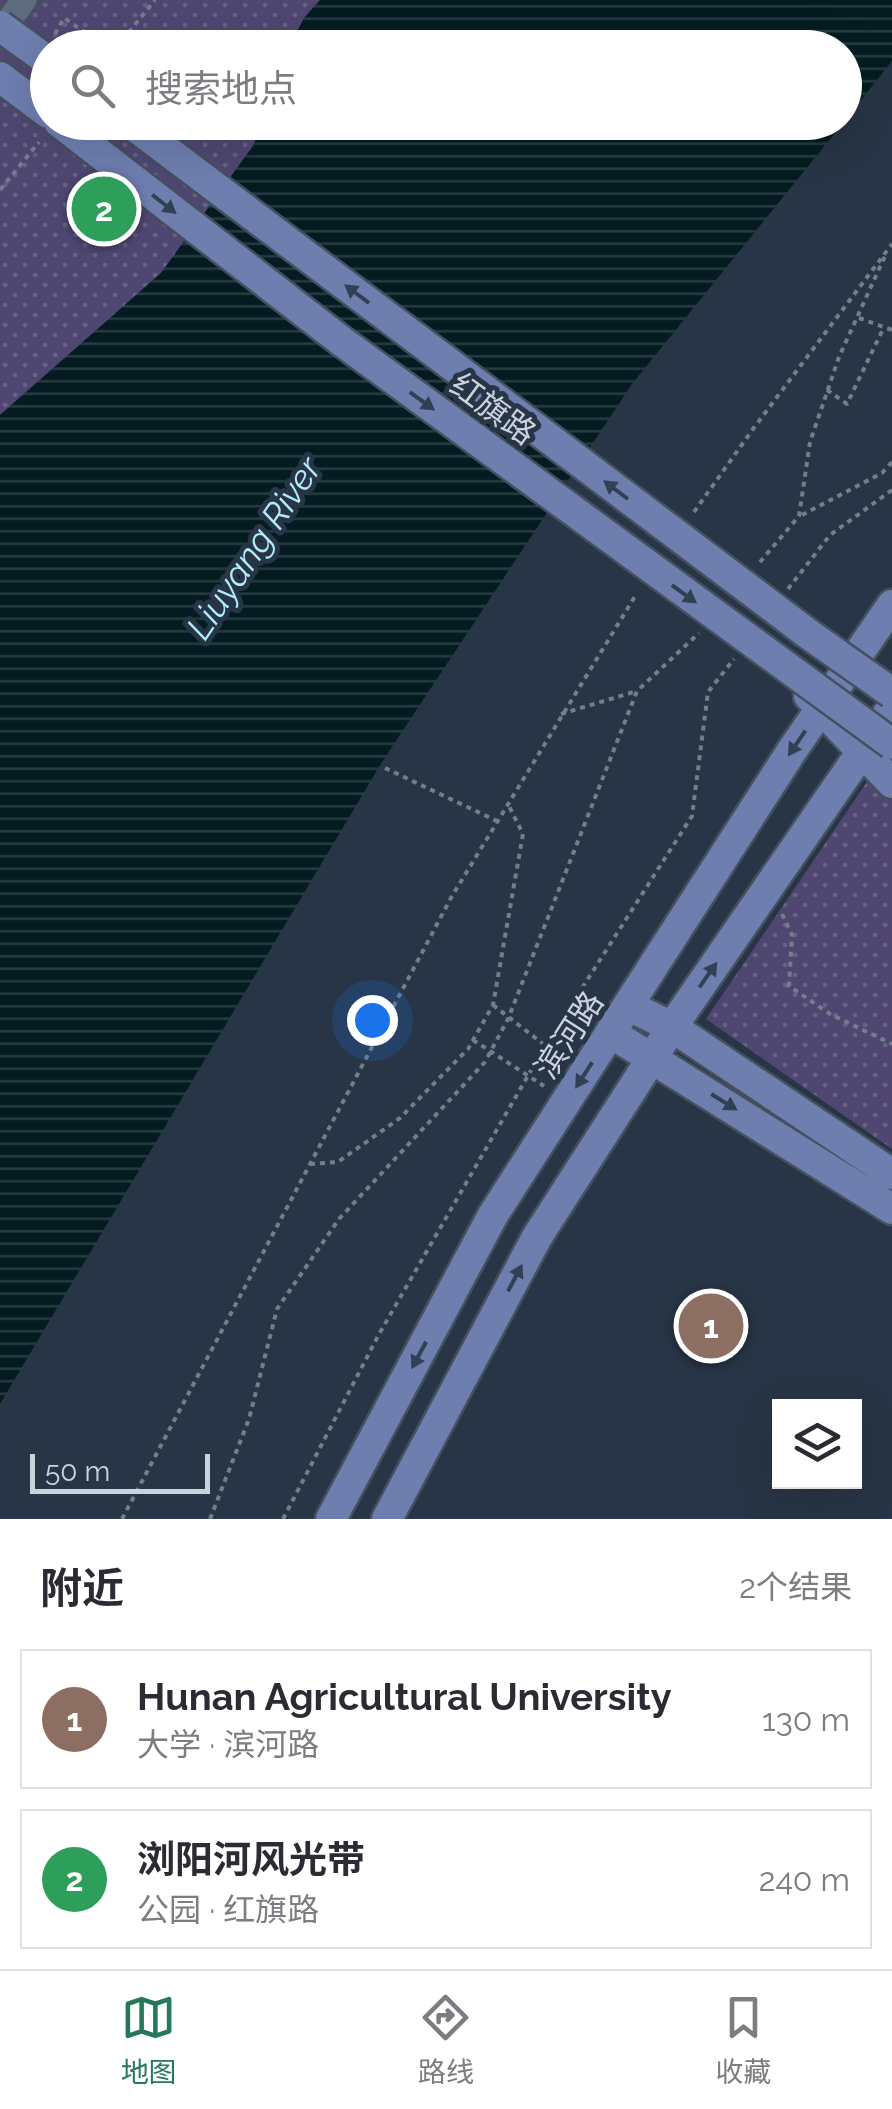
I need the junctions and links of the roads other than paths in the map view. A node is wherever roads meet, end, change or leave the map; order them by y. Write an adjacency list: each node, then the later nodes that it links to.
1 (24, 0): 2 (street)
2 (0, 29): 3 (main road, bridge)
3 (30, 42)
4 (0, 77): 5 (main road, 红旗路)
5 (30, 105)
6 (71, 140): 10 (main road, 红旗路, one-way to 10, bridge)
7 (153, 140): 9 (main road, 红旗路, one-way to 7, bridge)
8 (892, 604): 16 (main road, 滨河路, one-way to 16)
9 (807, 633): 11 (main road); 12 (main road, 红旗路, bridge)
10 (780, 664): 14 (main road, 红旗路, bridge); 15 (main road)
11 (892, 680)
12 (892, 692)
13 (892, 708): 17 (main road, one-way to 13)
14 (892, 744)
15 (892, 783)
16 (629, 1006): 17 (main road); 18 (main road, 滨河路)
17 (672, 1027): 19 (main road); 20 (main road)
18 (611, 1033): 19 (main road); 22 (main road, 滨河路, one-way to 22)
19 (652, 1057): 21 (main road, one-way to 21); 23 (main road, one-way to 19)
20 (892, 1174)
21 (892, 1209)
22 (331, 1519)
23 (387, 1519)

